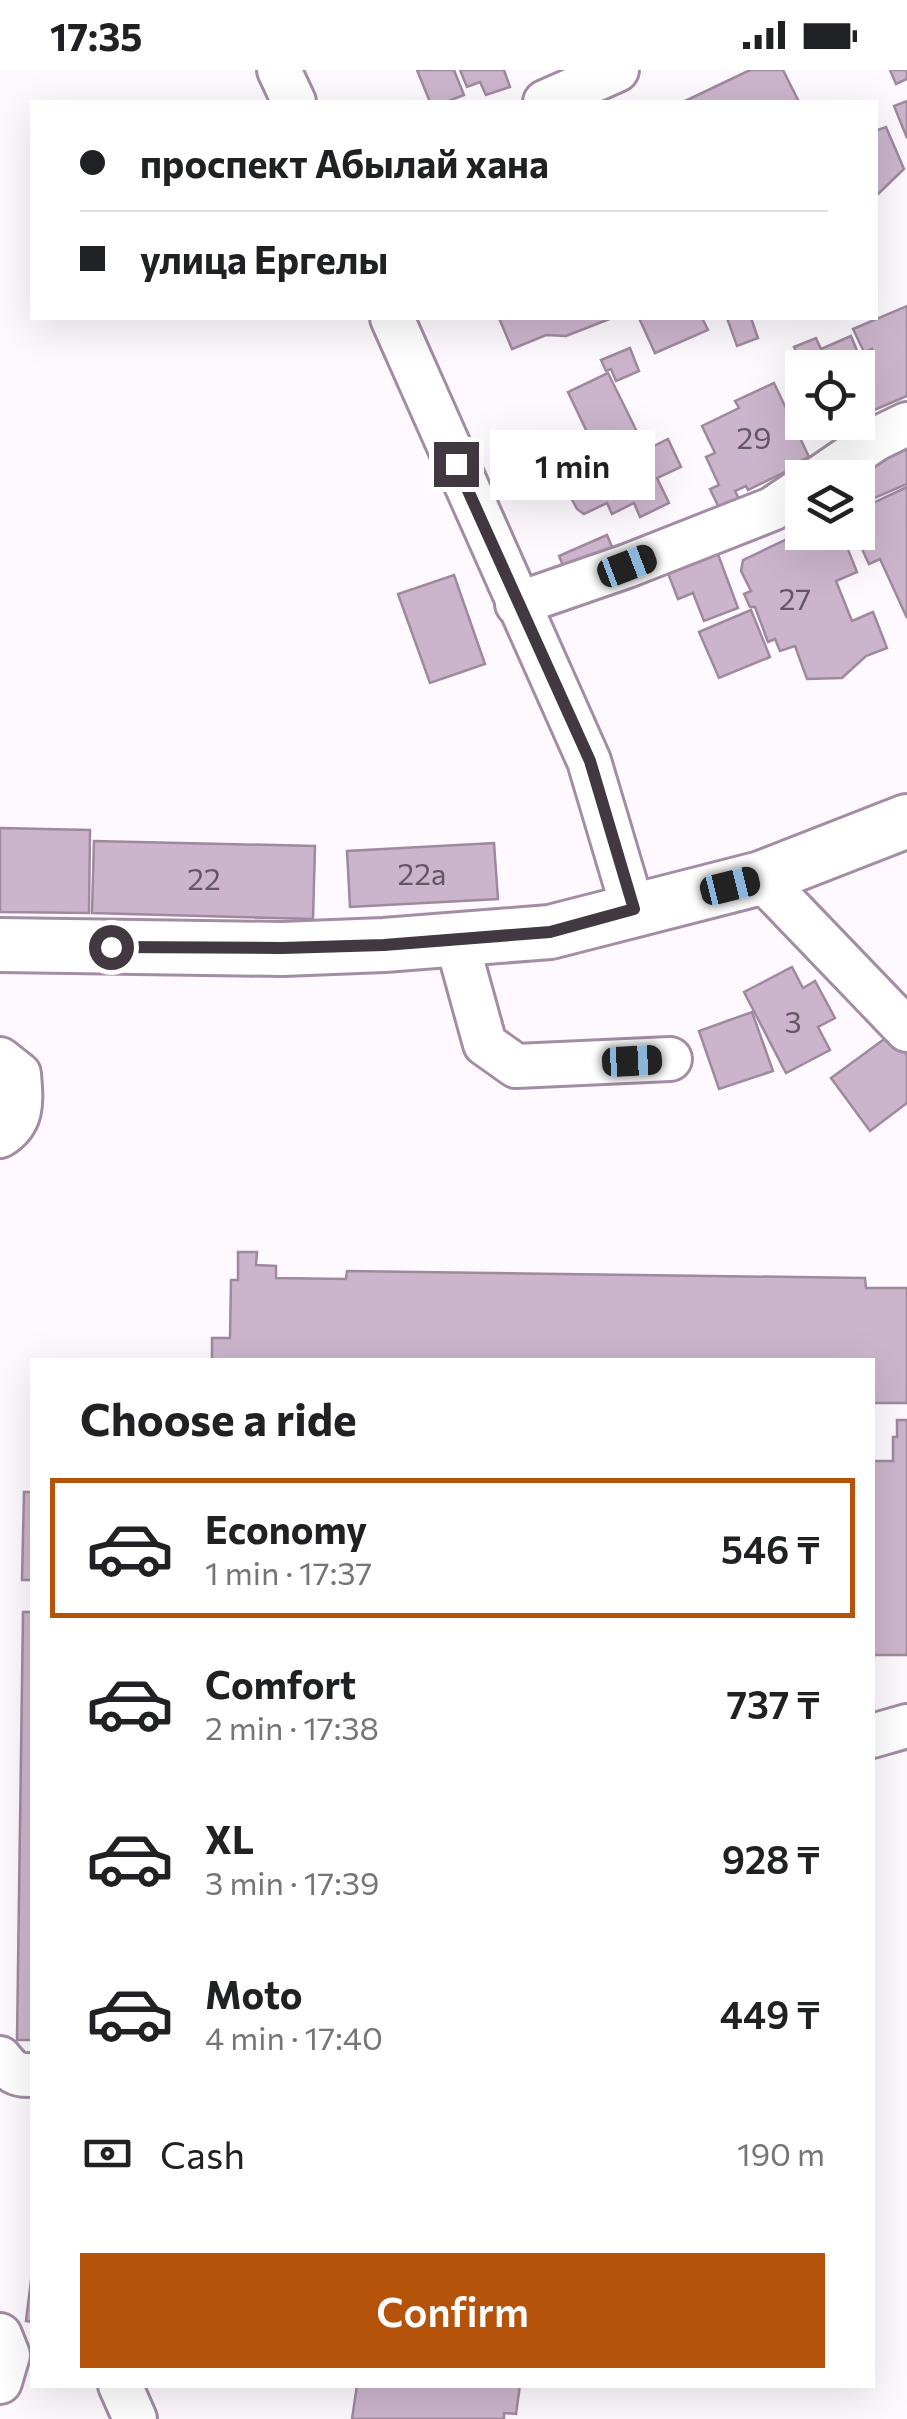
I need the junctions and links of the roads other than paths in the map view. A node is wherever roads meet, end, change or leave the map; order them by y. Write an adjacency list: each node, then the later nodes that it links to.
1 (280, 70): 3 (street)
2 (617, 70): 4 (street)
3 (293, 100)
4 (549, 100)
5 (393, 320): 9 (street)
6 (907, 424): 7 (street)
7 (847, 460)
8 (785, 501): 9 (street)
9 (516, 604): 12 (street)
10 (907, 821): 11 (main road)
11 (762, 878): 12 (main road); 15 (street)
12 (634, 909): 13 (main road)
13 (456, 940): 14 (main road); 17 (street)
14 (0, 946)
15 (907, 1030)
16 (0, 1059): 18 (street)
17 (670, 1059)
18 (0, 1136)
19 (907, 1726): 20 (street)
20 (875, 1735)
21 (0, 2058): 22 (street)
22 (30, 2075)
23 (121, 2388): 24 (street)
24 (136, 2419)

